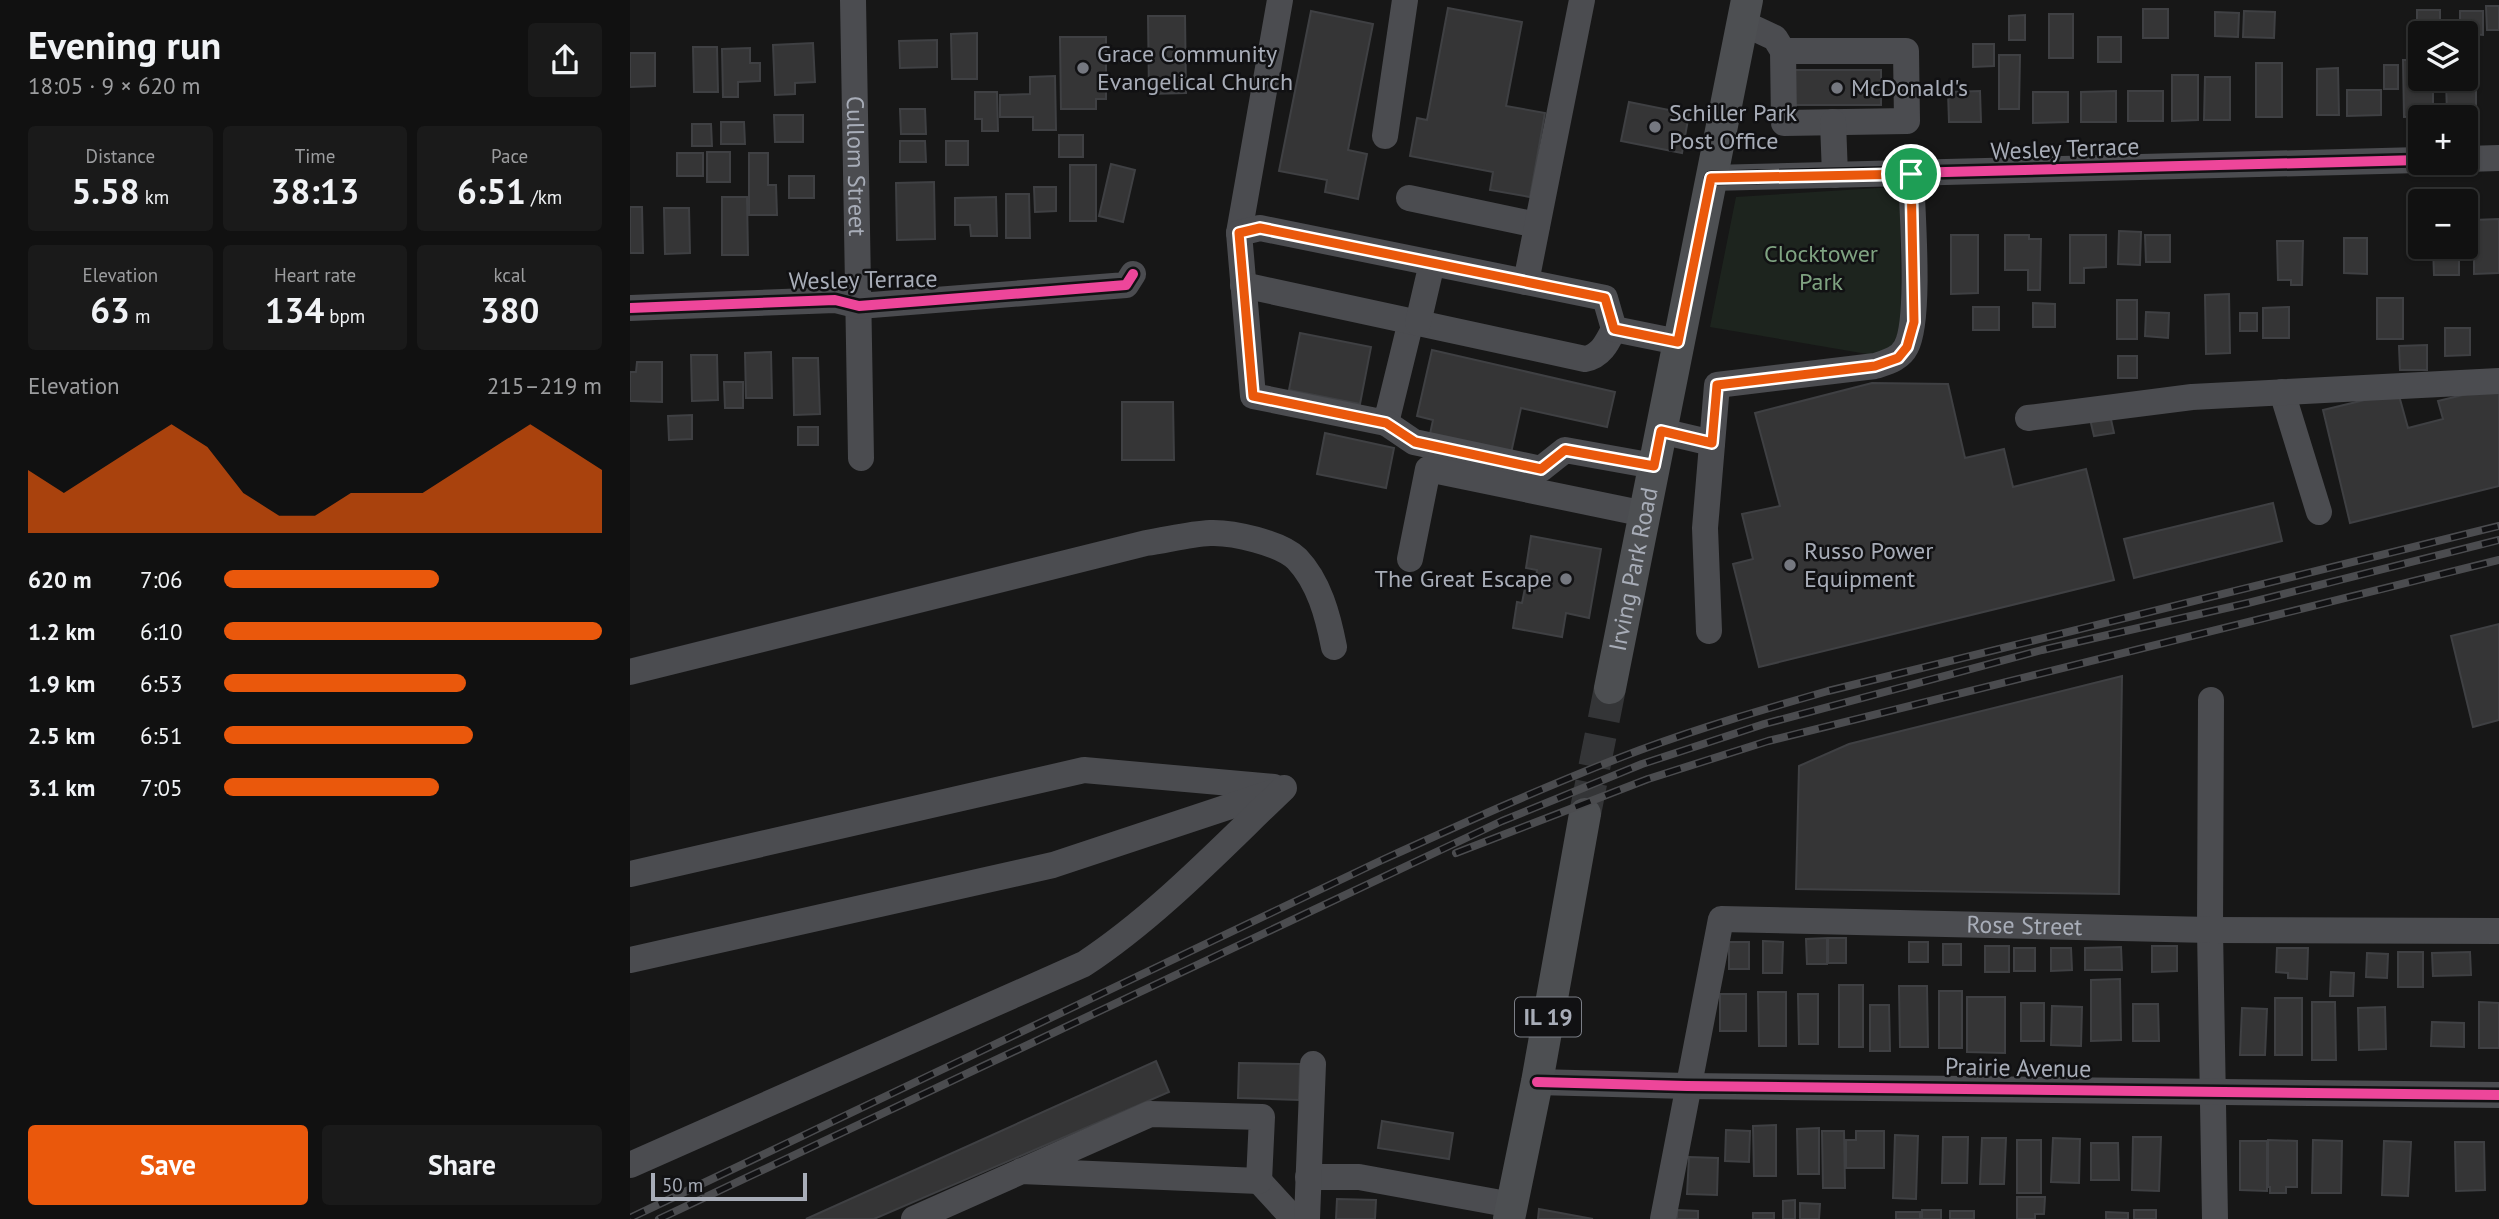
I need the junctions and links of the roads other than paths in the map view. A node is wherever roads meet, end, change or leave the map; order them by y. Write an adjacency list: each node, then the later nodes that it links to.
1 (853, 0): 22 (street, Cullom Street)
2 (1280, 0): 17 (street)
3 (1405, 0): 8 (street)
4 (1581, 0): 16 (street)
5 (1745, 12): 6 (street); 14 (main road, Irving Park Road)
6 (1783, 51): 7 (street); 7 (street)
7 (1833, 122): 13 (street)
8 (1385, 136)
9 (2499, 158): 10 (street)
10 (2478, 159)
11 (2408, 160): 12 (street, Wesley Terrace)
12 (1911, 174): 13 (street, Wesley Terrace); 32 (street)
13 (1835, 175): 14 (street, Wesley Terrace)
14 (1711, 178): 26 (main road, Irving Park Road)
15 (1409, 198): 16 (street)
16 (1537, 225): 20 (street)
17 (1239, 233): 18 (street); 21 (street)
18 (1432, 263): 20 (street); 24 (street)
19 (1133, 274): 22 (street, Wesley Terrace)
20 (1526, 282): 25 (street)
21 (1243, 285): 24 (street); 30 (street)
22 (859, 306): 23 (street, Wesley Terrace); 33 (street, Cullom Street)
23 (630, 308)
24 (1415, 322): 25 (street); 30 (street)
25 (1614, 329): 26 (street)
26 (1678, 342): 31 (main road, Irving Park Road)
27 (2499, 381): 28 (street)
28 (2282, 392): 29 (street); 35 (street)
29 (2028, 418)
30 (1386, 423): 34 (street)
31 (1661, 431): 32 (street); 34 (main road, Irving Park Road)
32 (1712, 443): 38 (street)
33 (861, 458)
34 (1654, 466): 36 (main road, Irving Park Road)
35 (2319, 513)
36 (1645, 514): 37 (street); 41 (main road, Irving Park Road)
37 (1410, 559)
38 (1709, 631)
39 (1334, 647): 40 (street)
40 (630, 672)
41 (1611, 688)
42 (2211, 700): 46 (street)
43 (1284, 788): 45 (street); 48 (street); 54 (street)
44 (1585, 814): 50 (main road, IL 19)
45 (630, 874)
46 (2210, 930): 47 (street, Rose Street); 51 (street, Rose Street); 52 (street)
47 (2499, 931)
48 (630, 960)
49 (1313, 1064): 56 (street)
50 (1537, 1082): 51 (street, Prairie Avenue); 59 (main road, IL 19)
51 (1687, 1086): 52 (street, Prairie Avenue); 62 (street)
52 (2213, 1091): 53 (street, Prairie Avenue); 63 (street)
53 (2499, 1095)
54 (630, 1165)
55 (1021, 1171): 57 (street); 57 (street); 58 (street)
56 (1308, 1177): 59 (street); 61 (street)
57 (1259, 1181): 61 (street)
58 (948, 1211): 60 (street)
59 (1510, 1212)
60 (914, 1219)
61 (1307, 1219)
62 (1663, 1219)
63 (2216, 1219)

